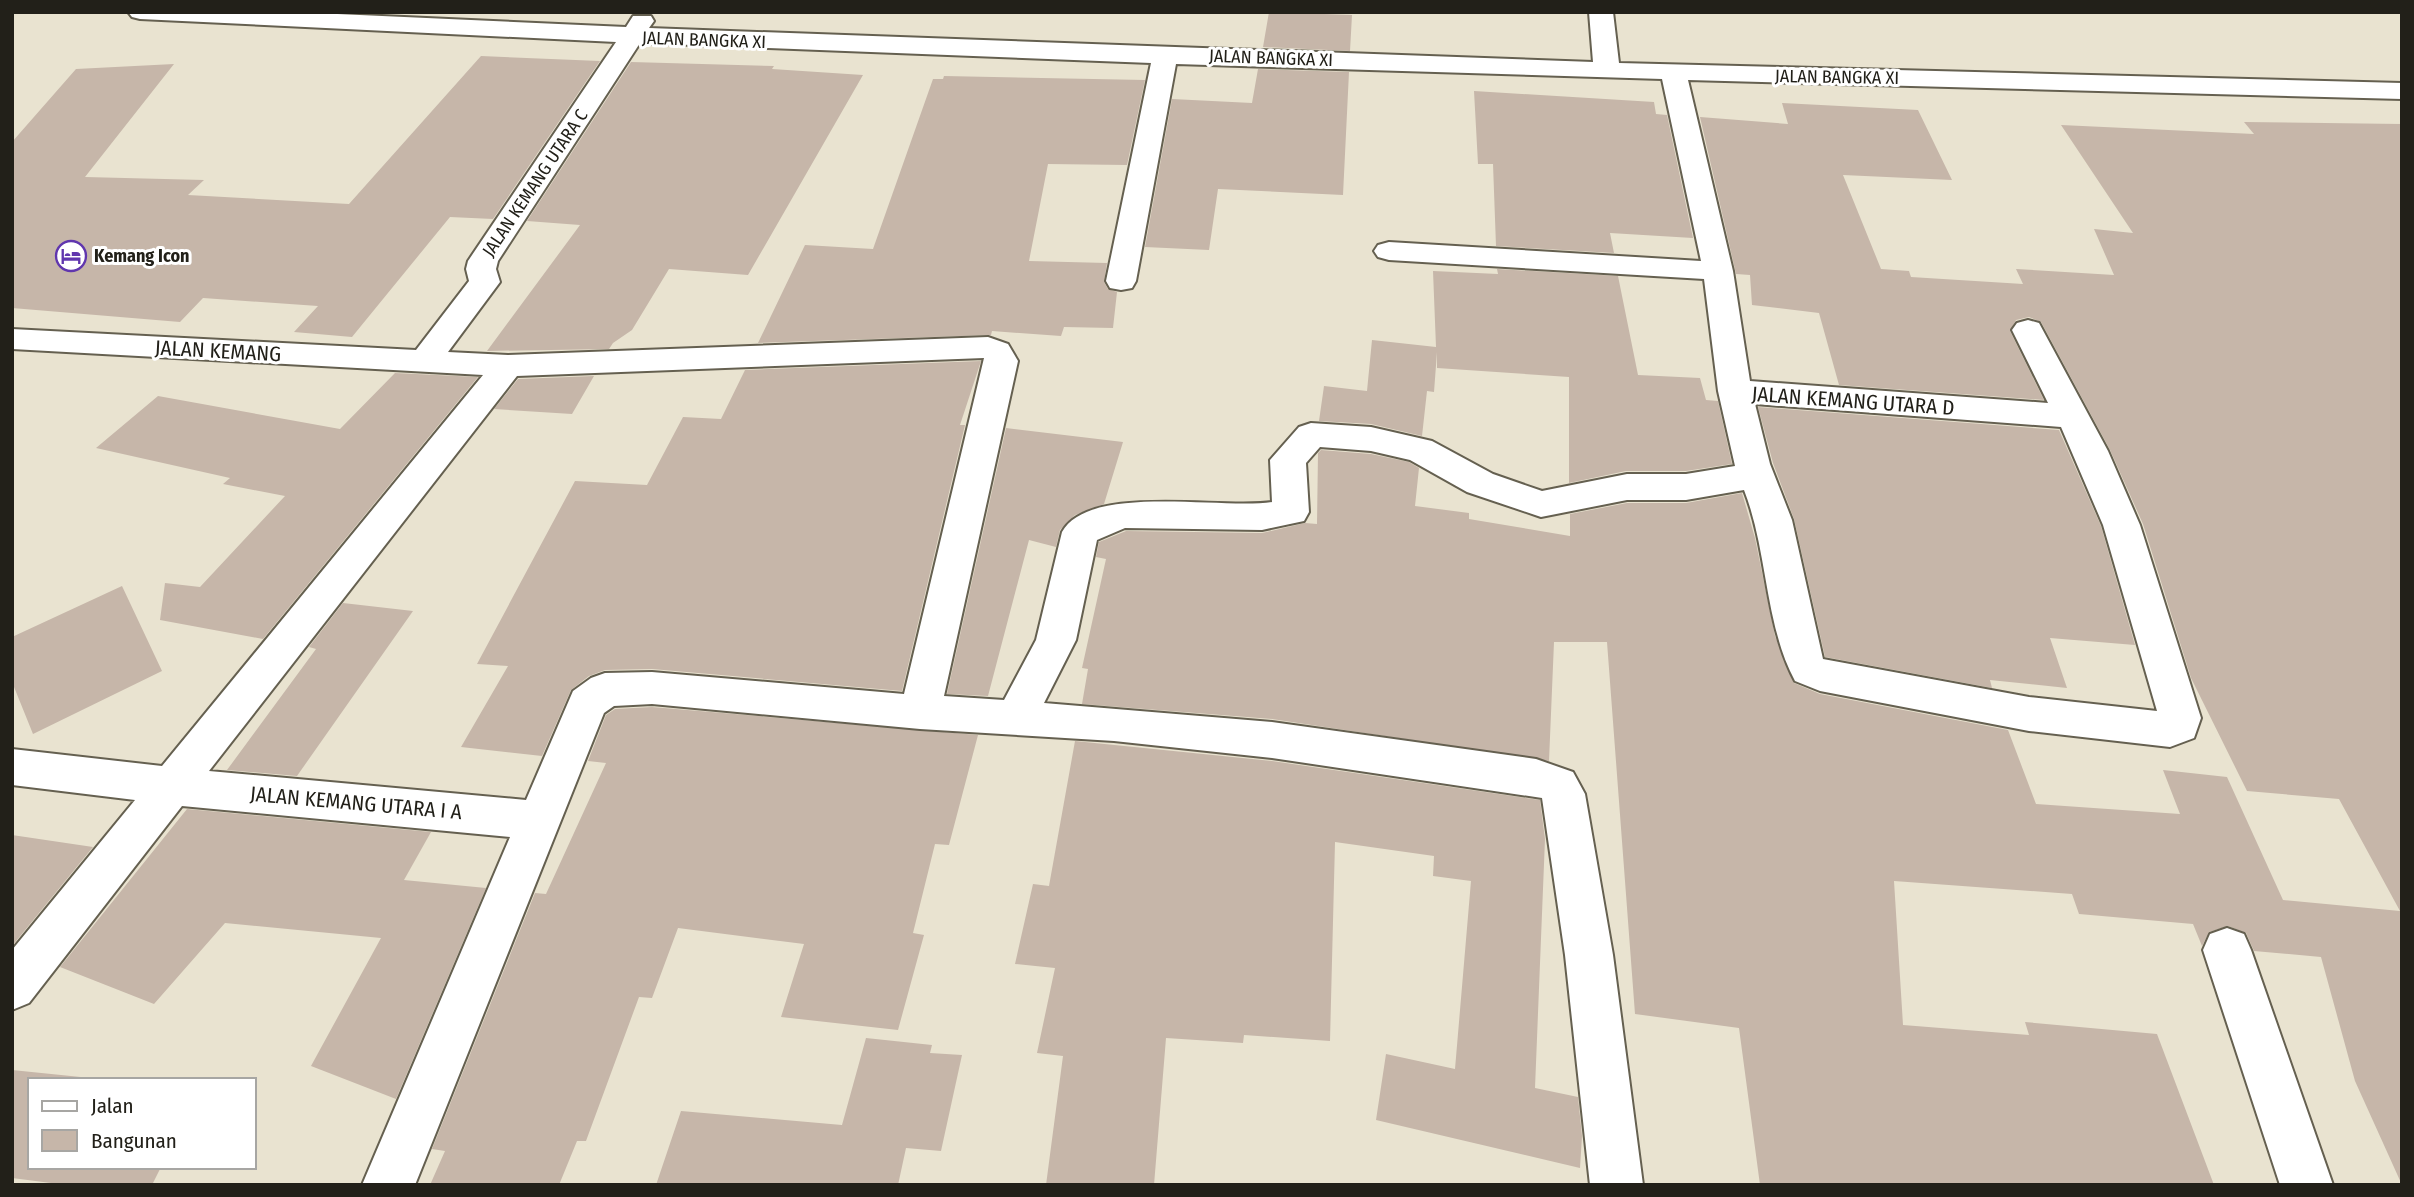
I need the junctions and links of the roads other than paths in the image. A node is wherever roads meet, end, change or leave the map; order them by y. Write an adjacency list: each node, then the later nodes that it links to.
1 (140, 12): 4 (street, JALAN BANGKA XI)
2 (647, 12): 4 (street, JALAN KEMANG UTARA C)
3 (1601, 12): 6 (street)
4 (632, 38): 5 (street, JALAN BANGKA XI); 14 (street, JALAN KEMANG UTARA C)
5 (1165, 55): 6 (street, JALAN BANGKA XI); 11 (street)
6 (1607, 72): 7 (street, JALAN BANGKA XI)
7 (1674, 74): 8 (street, JALAN BANGKA XI); 10 (street, JALAN KEMANG UTARA D)
8 (2402, 91)
9 (1389, 251): 10 (street)
10 (1718, 271): 16 (street, JALAN KEMANG UTARA D)
11 (1121, 281)
12 (2028, 330): 17 (street)
13 (12, 339): 14 (street, JALAN KEMANG)
14 (424, 362): 15 (street, JALAN KEMANG)
15 (508, 366): 19 (street, JALAN KEMANG); 22 (street)
16 (1735, 391): 17 (street, JALAN KEMANG UTARA D); 18 (street)
17 (2072, 416): 18 (street)
18 (1756, 475): 20 (street)
19 (920, 712): 20 (street); 23 (street)
20 (1016, 717): 27 (street)
21 (12, 767): 22 (street, JALAN KEMANG UTARA I A)
22 (172, 786): 23 (street, JALAN KEMANG UTARA I A); 25 (street)
23 (540, 821): 26 (street)
24 (2227, 950): 28 (street)
25 (12, 987)
26 (388, 1185)
27 (1617, 1185)
28 (2307, 1185)

